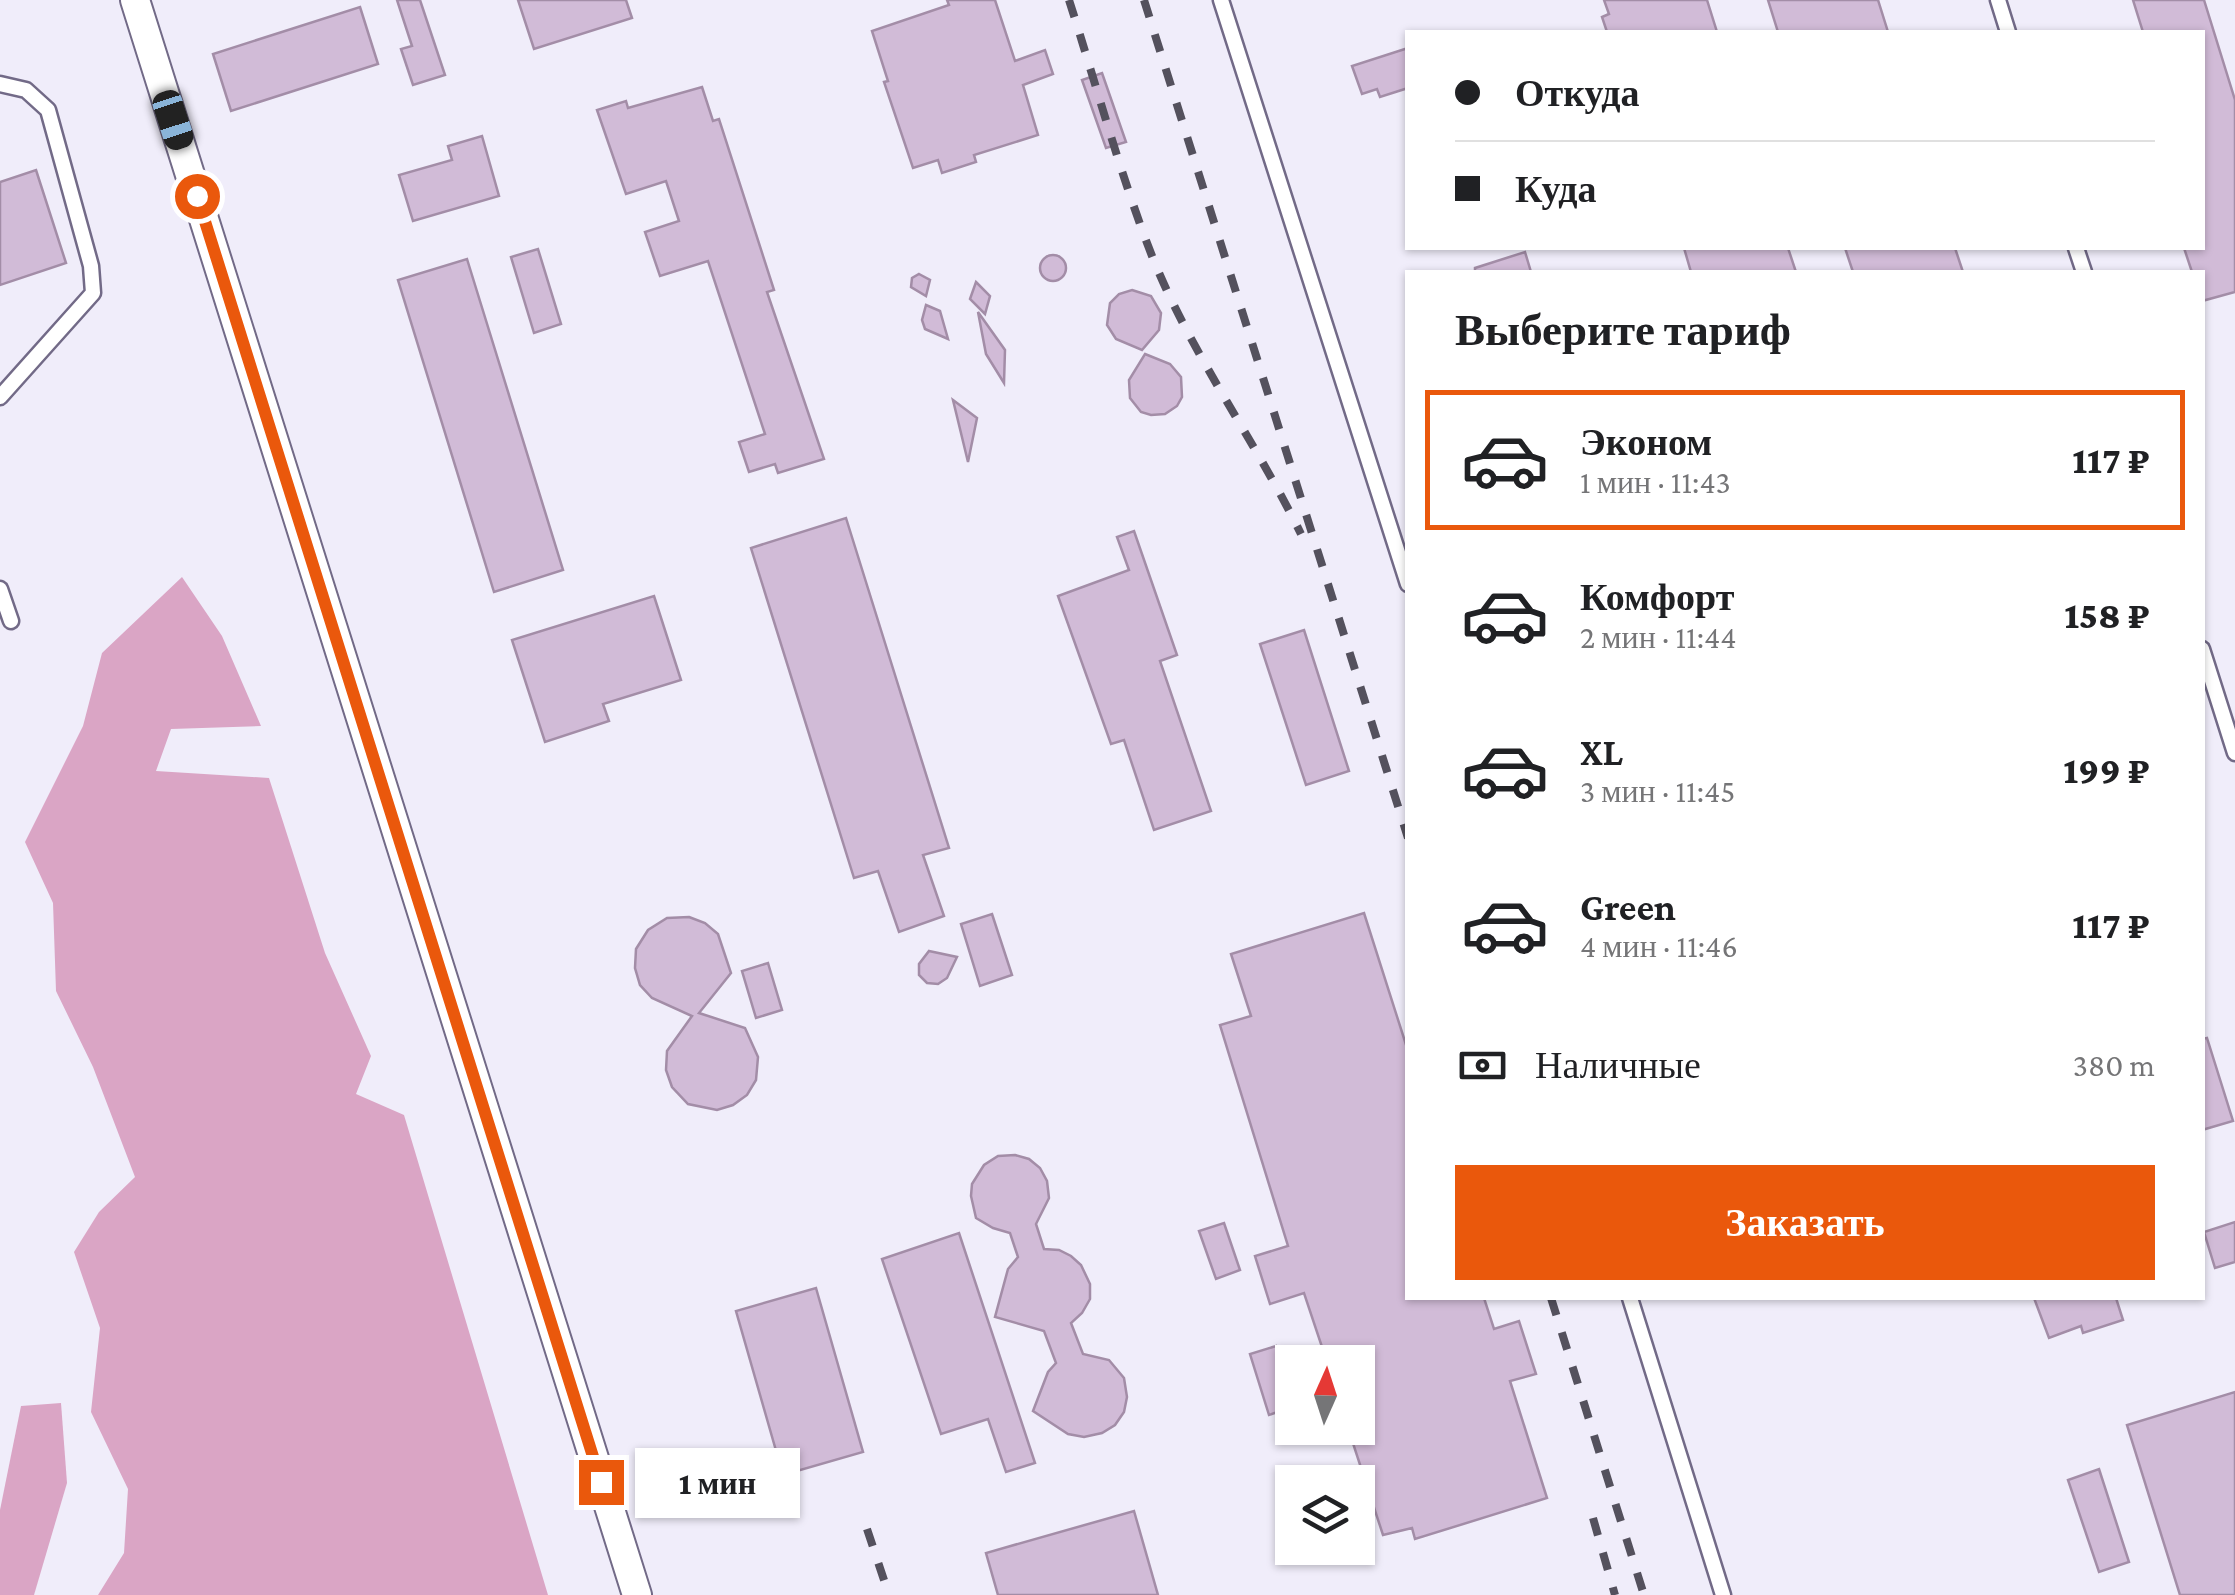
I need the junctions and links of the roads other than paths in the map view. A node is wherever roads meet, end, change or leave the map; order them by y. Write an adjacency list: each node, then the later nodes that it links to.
1 (135, 0): 13 (street)
2 (1221, 0): 7 (lane)
3 (1998, 0): 4 (lane)
4 (2007, 30)
5 (0, 84): 6 (lane)
6 (0, 397)
7 (1405, 575)
8 (0, 588): 9 (lane)
9 (11, 621)
10 (2205, 659): 11 (lane)
11 (2235, 753)
12 (1631, 1300): 14 (lane)
13 (637, 1595)
14 (1723, 1595)

